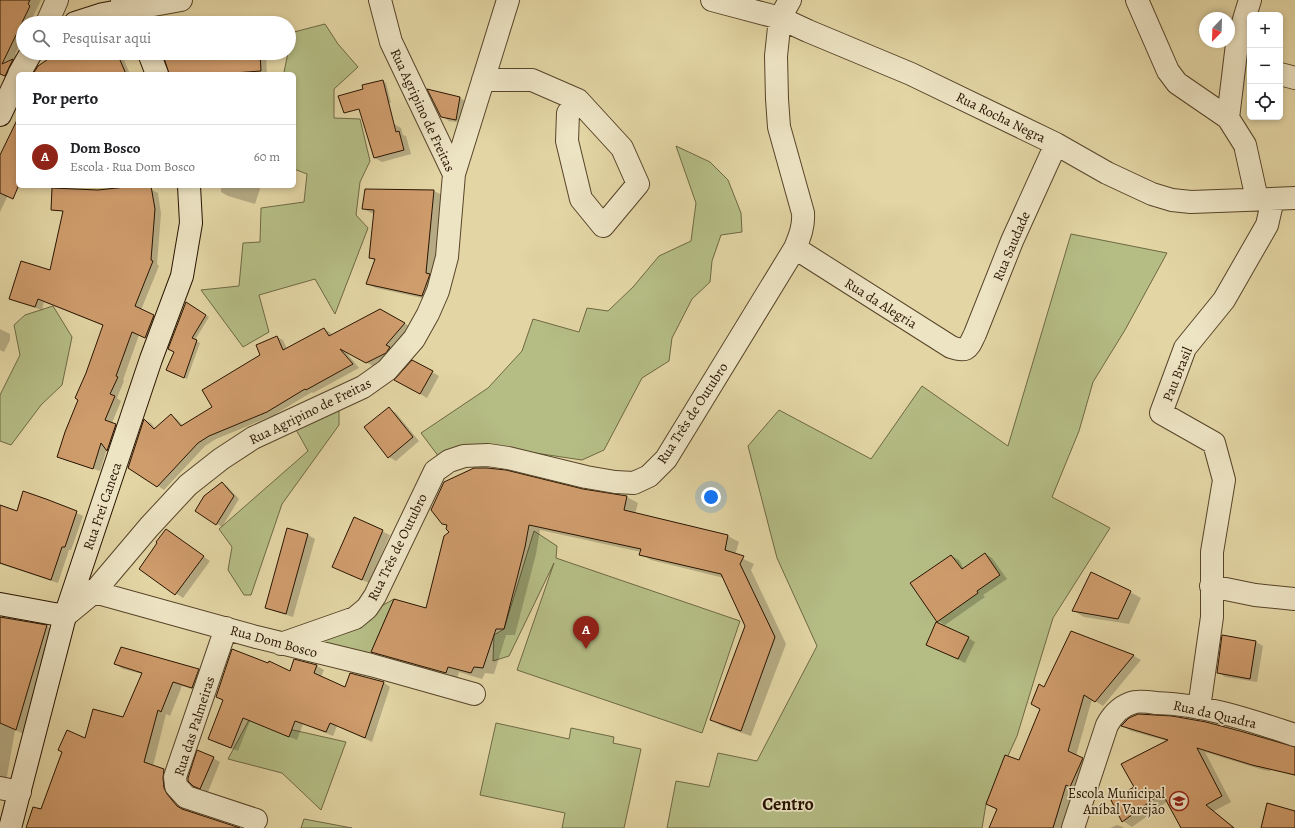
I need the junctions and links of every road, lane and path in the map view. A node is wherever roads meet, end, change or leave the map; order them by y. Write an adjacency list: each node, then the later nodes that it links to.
1 (57, 0): 10 (street)
2 (181, 0): 9 (street)
3 (380, 0): 25 (street, Rua Agripino de Freitas)
4 (508, 0): 19 (street)
5 (1136, 0): 23 (street)
6 (1250, 0): 14 (street)
7 (719, 1): 8 (street, Rua Rocha Negra)
8 (785, 9): 24 (street, Rua Rocha Negra); 29 (street, Rua Três de Outubro)
9 (127, 11): 11 (street)
10 (50, 16)
11 (97, 16)
12 (27, 60): 15 (street)
13 (152, 60): 16 (street)
14 (1243, 62): 23 (street)
15 (21, 72)
16 (156, 72)
17 (1283, 75): 18 (street)
18 (1295, 78)
19 (483, 80): 21 (street); 25 (street)
20 (16, 81): 22 (street)
21 (578, 100): 21 (street)
22 (0, 115)
23 (1228, 118): 28 (street)
24 (1056, 144): 28 (street, Rua Rocha Negra); 30 (street, Rua Saudade)
25 (454, 174): 32 (street, Rua Agripino de Freitas)
26 (189, 188): 32 (street, Rua Frei Caneca)
27 (1295, 198): 28 (street, Rua Rocha Negra)
28 (1265, 199): 31 (street, Pau Brasil)
29 (796, 248): 30 (street, Rua da Alegria); 37 (street, Rua Três de Outubro)
30 (968, 348)
31 (1211, 586): 33 (street); 39 (street, Pau Brasil)
32 (84, 590): 35 (street, Rua Frei Caneca); 36 (street, Rua Dom Bosco)
33 (1295, 599)
34 (0, 604): 35 (street)
35 (65, 616): 41 (street, Rua Frei Caneca)
36 (226, 628): 37 (street, Rua Dom Bosco); 42 (street, Rua das Palmeiras)
37 (281, 644): 38 (street, Rua Dom Bosco)
38 (474, 694)
39 (1199, 708): 40 (street, Rua da Quadra); 44 (street, Rua da Quadra)
40 (1295, 735)
41 (10, 790): 43 (street, Rua Frei Caneca)
42 (256, 820)
43 (10, 828)
44 (1073, 828)

